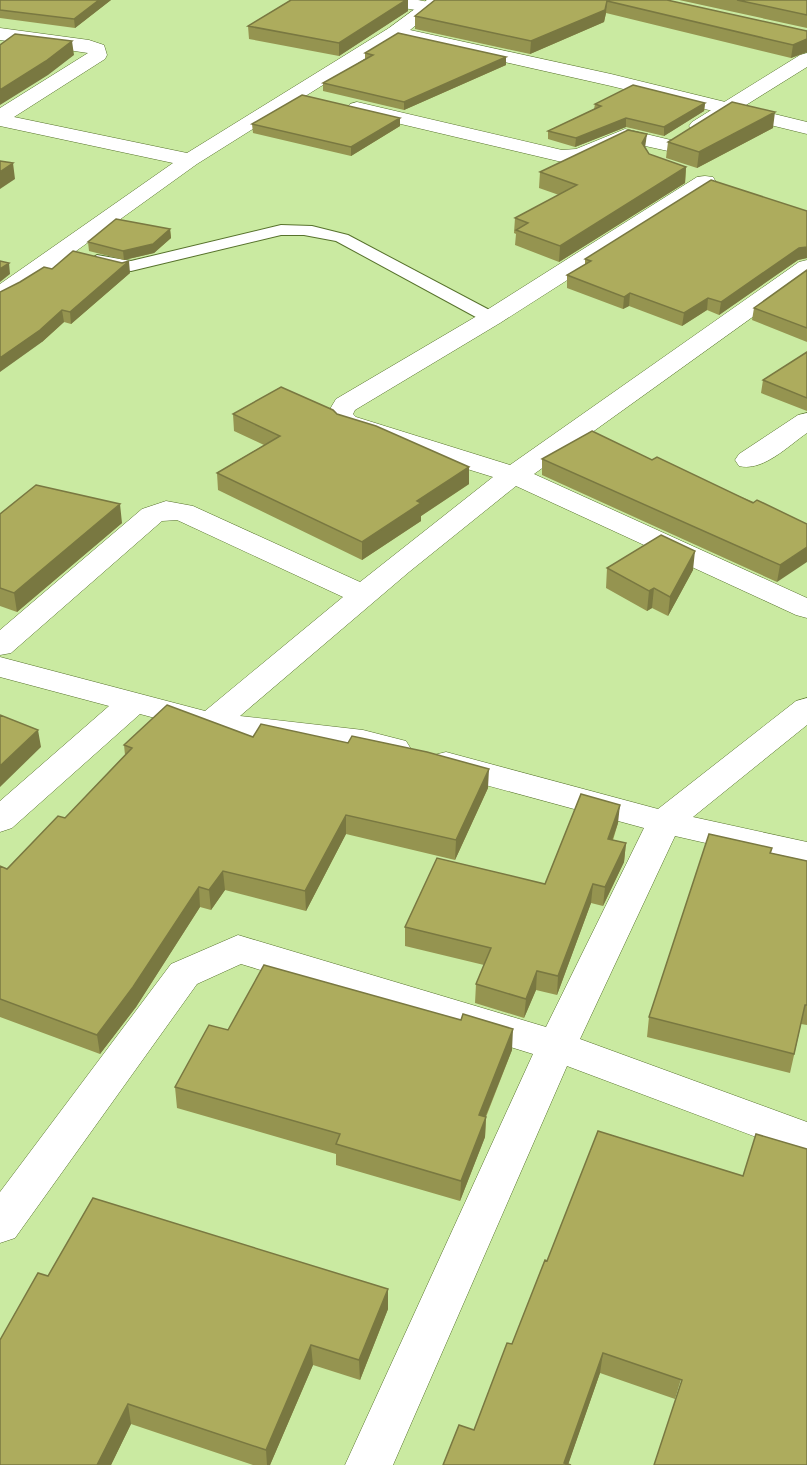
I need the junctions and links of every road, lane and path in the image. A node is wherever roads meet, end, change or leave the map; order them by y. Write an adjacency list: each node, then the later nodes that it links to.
1 (385, 0): 2 (street)
2 (433, 4): 3 (street)
3 (395, 32): 6 (street); 9 (street)
4 (0, 34): 10 (street)
5 (807, 59): 9 (street)
6 (296, 93): 7 (street); 13 (street)
7 (320, 99)
8 (343, 104): 12 (street)
9 (728, 108): 11 (street); 12 (street)
10 (0, 118): 13 (street)
11 (807, 128)
12 (668, 145): 14 (street)
13 (190, 160): 16 (street)
14 (657, 164)
15 (704, 181): 21 (street)
16 (62, 252): 19 (street); 21 (lane)
17 (9, 264): 19 (street)
18 (807, 267): 24 (street)
19 (37, 270): 20 (street)
20 (0, 296)
21 (491, 318): 24 (street)
22 (807, 421): 23 (street)
23 (749, 460)
24 (514, 475): 25 (street); 26 (street)
25 (364, 595): 27 (street); 31 (street)
26 (807, 609)
27 (0, 646)
28 (0, 667): 29 (street)
29 (135, 701): 31 (street); 32 (street)
30 (807, 708): 33 (street)
31 (211, 723): 33 (street)
32 (0, 820)
33 (664, 822): 34 (street); 35 (street)
34 (807, 854)
35 (557, 1046): 36 (street); 37 (street); 38 (street)
36 (807, 1139)
37 (0, 1225)
38 (369, 1465)

